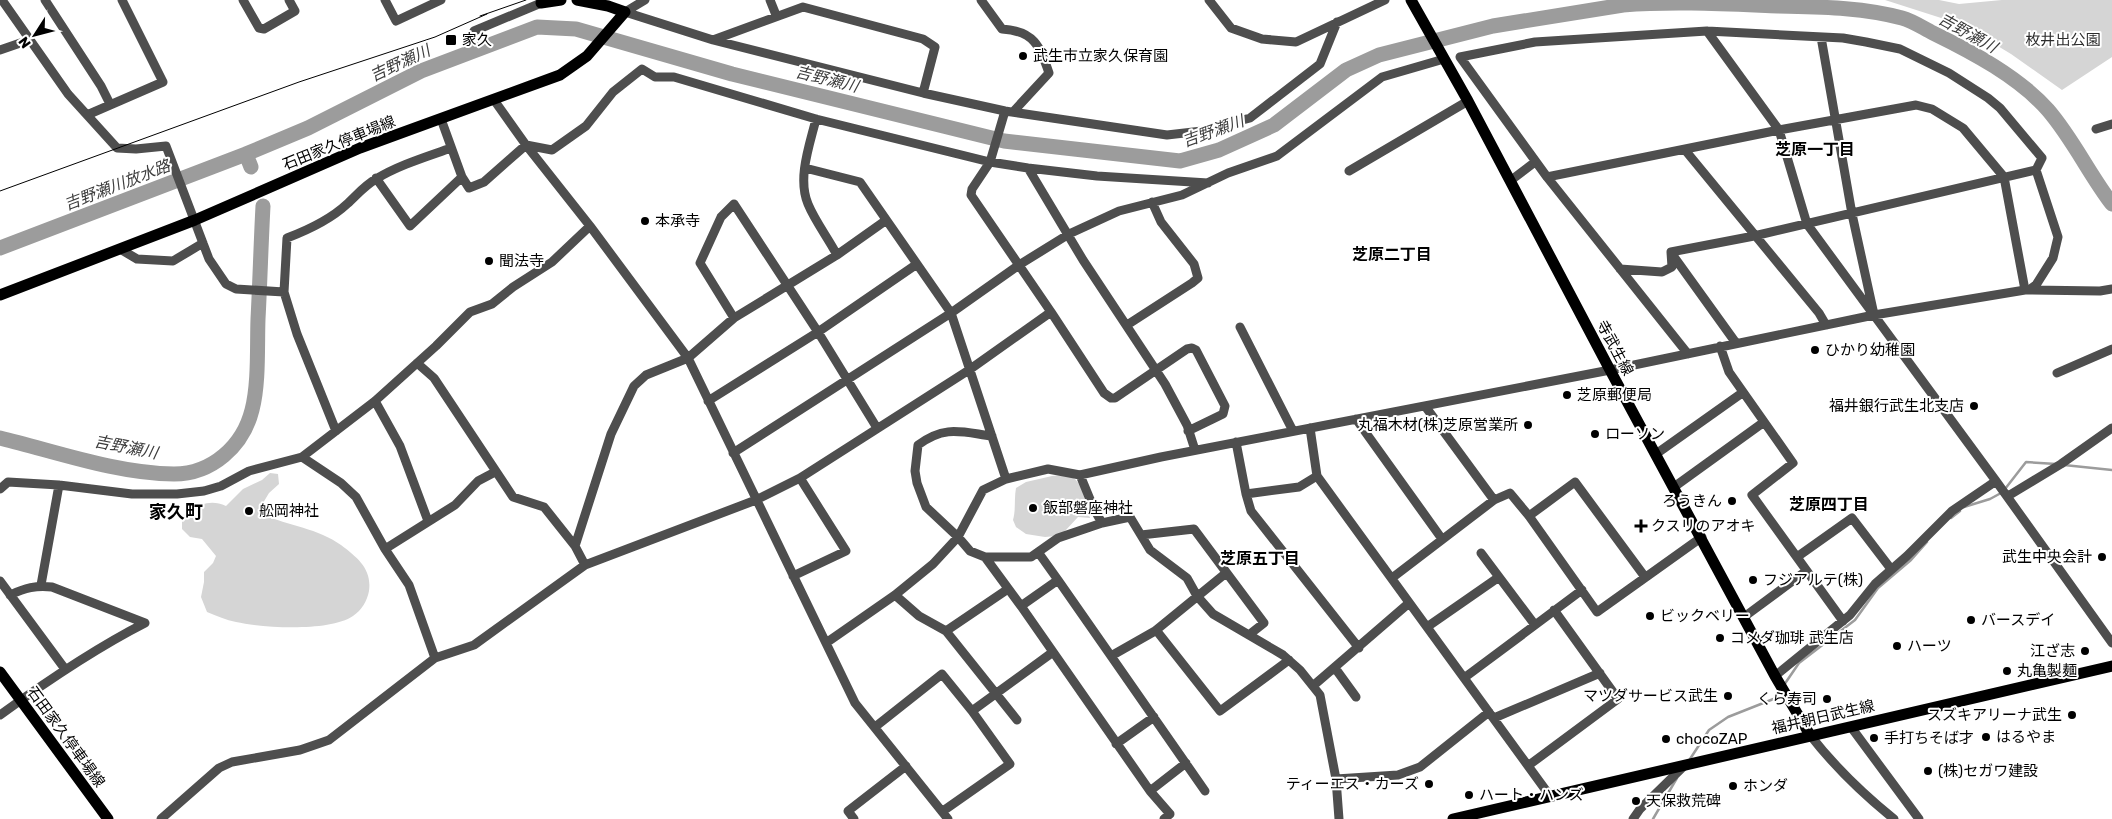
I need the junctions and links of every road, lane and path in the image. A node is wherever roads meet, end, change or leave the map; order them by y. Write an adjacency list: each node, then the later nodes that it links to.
1 (2, 0): 23 (street)
2 (45, 0): 30 (street)
3 (122, 0): 30 (street)
4 (243, 0): 5 (street)
5 (289, 0)
6 (385, 0): 7 (street)
7 (442, 0)
8 (561, 0): 16 (main road)
9 (577, 0): 17 (main road)
10 (644, 0): 17 (street)
11 (770, 0): 18 (street)
12 (980, 0): 31 (street)
13 (1209, 0): 19 (street)
14 (1384, 0): 19 (street)
15 (1411, 0): 26 (main road, 寺武生線)
16 (540, 1): 21 (street)
17 (624, 12): 24 (street); 28 (main road, 石田家久停車場線)
18 (776, 16): 24 (street); 27 (street)
19 (1337, 22): 31 (street)
20 (1707, 30): 22 (street); 38 (street); 43 (street)
21 (474, 31)
22 (1821, 37): 35 (street); 47 (street)
23 (29, 40): 25 (street); 32 (street)
24 (712, 40): 27 (street)
25 (0, 50)
26 (1442, 56): 29 (main road, 寺武生線); 53 (street)
27 (923, 93): 31 (street)
28 (494, 100): 33 (main road, 石田家久停車場線); 39 (street)
29 (1468, 101): 46 (street); 52 (main road, 寺武生線)
30 (110, 104): 32 (street)
31 (1009, 112): 42 (street)
32 (87, 115): 56 (street)
33 (441, 119): 40 (street); 56 (main road, 石田家久停車場線)
34 (816, 119): 39 (street); 42 (street); 44 (street)
35 (1835, 120): 38 (street); 50 (street); 55 (street)
36 (2112, 124): 37 (street)
37 (2096, 129)
38 (1779, 130): 41 (street); 58 (street)
39 (526, 145): 48 (street); 59 (street)
40 (451, 148): 48 (street); 51 (street)
41 (1685, 150): 49 (street); 61 (street)
42 (990, 162): 45 (street); 67 (street)
43 (1535, 162): 49 (street); 52 (street)
44 (805, 168): 57 (street); 65 (street)
45 (1028, 168): 53 (street); 60 (street)
46 (1349, 170)
47 (2036, 170): 50 (street); 71 (street)
48 (462, 177): 51 (street)
49 (1546, 177): 68 (street)
50 (2004, 177): 55 (street); 71 (street)
51 (376, 178): 72 (street)
52 (1510, 181): 90 (main road, 寺武生線)
53 (1208, 183): 54 (street)
54 (1152, 202): 60 (street); 78 (street)
55 (1852, 214): 58 (street); 76 (street)
56 (195, 220): 62 (street); 63 (main road, 石田家久停車場線)
57 (885, 221): 65 (street); 66 (street)
58 (1807, 224): 61 (street); 76 (street)
59 (590, 226): 86 (street); 87 (street)
60 (1069, 234): 67 (street); 78 (street)
61 (1754, 236): 64 (street); 79 (street)
62 (204, 243): 63 (street); 72 (street)
63 (120, 249): 73 (main road, 石田家久停車場線)
64 (1671, 252): 68 (street); 82 (street)
65 (837, 255): 69 (street)
66 (917, 264): 75 (street); 81 (street)
67 (1019, 265): 74 (street); 75 (street)
68 (1620, 269): 85 (street)
69 (786, 286): 77 (street); 77 (street); 81 (street)
70 (2112, 289): 71 (street)
71 (2027, 290): 76 (street)
72 (284, 292): 103 (street)
73 (0, 295)
74 (1051, 312): 88 (street); 89 (street)
75 (951, 313): 88 (street); 92 (street)
76 (1874, 315): 79 (street); 116 (street)
77 (734, 318): 86 (street)
78 (1128, 325): 89 (street)
79 (1826, 325): 82 (street)
80 (1240, 327): 104 (street)
81 (818, 332): 92 (street); 95 (street)
82 (1736, 343): 83 (street)
83 (1720, 346): 85 (street); 93 (street)
84 (2112, 349): 91 (street)
85 (1688, 354): 90 (street)
86 (688, 358): 95 (street); 131 (street)
87 (417, 363): 94 (street); 111 (street)
88 (969, 370): 99 (street); 105 (street)
89 (1156, 370): 102 (street); 102 (street)
90 (1610, 370): 96 (street); 109 (main road, 寺武生線)
91 (2058, 373)
92 (847, 380): 99 (street); 108 (street)
93 (1742, 393): 98 (street); 109 (street)
94 (375, 401): 103 (street); 125 (street)
95 (708, 401): 108 (street)
96 (1426, 406): 97 (street); 123 (street)
97 (1356, 419): 100 (street); 130 (street)
98 (1764, 422): 118 (street); 136 (street)
99 (877, 428): 114 (street)
100 (1310, 428): 104 (street); 113 (street)
101 (2112, 428): 121 (street)
102 (1188, 430): 107 (street)
103 (336, 431): 110 (street)
104 (1293, 431): 106 (street)
105 (992, 436): 115 (street); 128 (street)
106 (1236, 442): 107 (street); 120 (street)
107 (1195, 450): 112 (street)
108 (733, 453): 122 (street)
109 (1656, 454): 118 (main road, 寺武生線)
110 (302, 457): 117 (street); 132 (street)
111 (494, 472): 125 (street); 131 (street)
112 (1080, 475): 115 (street); 126 (street)
113 (1317, 476): 120 (street); 144 (street)
114 (800, 478): 122 (street); 141 (street)
115 (1006, 480): 128 (street)
116 (1996, 481): 121 (street); 138 (street)
117 (59, 485): 119 (street); 147 (street)
118 (1674, 487): 129 (main road, 寺武生線)
119 (0, 489)
120 (1246, 494): 165 (street)
121 (2008, 496): 164 (street)
122 (756, 500): 137 (street); 141 (street)
123 (1494, 500): 124 (street); 130 (street)
124 (1529, 516): 143 (street); 149 (street)
125 (428, 520): 132 (street)
126 (1102, 523): 127 (street); 133 (street)
127 (1140, 535): 140 (street); 152 (street)
128 (958, 537): 135 (street); 151 (street)
129 (1702, 537): 143 (street); 156 (main road, 寺武生線)
130 (1442, 539): 144 (street)
131 (575, 546): 137 (street)
132 (384, 549): 168 (street)
133 (1038, 552): 135 (street); 145 (street)
134 (1481, 552): 142 (street)
135 (985, 556): 148 (street)
136 (1797, 557): 138 (street); 139 (street)
137 (585, 564): 168 (street)
138 (1891, 569): 157 (street)
139 (1806, 571): 156 (street); 157 (street)
140 (1226, 573): 152 (street); 162 (street)
141 (793, 576): 163 (street)
142 (1499, 577): 158 (street); 159 (street)
143 (1645, 577): 149 (street)
144 (1392, 578): 153 (street)
145 (1058, 580): 154 (street); 167 (street)
146 (0, 581): 150 (street)
147 (41, 586): 150 (street); 172 (street)
148 (1008, 589): 154 (street); 161 (street)
149 (1582, 590): 155 (street)
150 (10, 595): 172 (street)
151 (895, 595): 161 (street); 163 (street)
152 (1197, 596): 160 (street); 162 (street)
153 (1409, 603): 159 (street); 165 (street)
154 (1021, 606): 166 (street)
155 (1554, 610): 158 (street); 174 (street)
156 (1744, 617): 175 (main road, 寺武生線)
157 (1843, 621): 175 (street)
158 (1535, 625): 176 (street)
159 (1427, 628): 176 (street)
160 (1156, 630): 167 (street); 169 (street)
161 (946, 631): 178 (street)
162 (1250, 634): 169 (street)
163 (826, 643): 186 (street)
164 (2112, 643)
165 (1359, 648): 171 (street)
166 (1053, 652): 178 (street); 189 (street)
167 (1111, 656): 184 (street)
168 (435, 658): 200 (street)
169 (1289, 660): 177 (street)
170 (2112, 666): 187 (main road, 福井朝日武生線)
171 (1335, 668): 177 (street); 179 (street)
172 (65, 669): 180 (street)
173 (0, 672): 180 (main road, 石田家久停車場線)
174 (1600, 673): 183 (street); 192 (street)
175 (1776, 676): 188 (main road, 寺武生線)
176 (1464, 678): 183 (street)
177 (1314, 685): 194 (street)
178 (997, 693): 181 (street); 185 (street)
179 (1356, 696)
180 (21, 700): 182 (street); 199 (main road, 石田家久停車場線)
181 (972, 711): 186 (street); 198 (street)
182 (0, 715)
183 (1492, 715): 192 (street); 194 (street)
184 (1154, 718): 189 (street); 190 (street)
185 (1018, 720)
186 (875, 727): 193 (street)
187 (1852, 727): 188 (main road, 福井朝日武生線); 207 (street)
188 (1810, 735): 191 (main road, 福井朝日武生線); 206 (street)
189 (1116, 744): 196 (street)
190 (1186, 763): 195 (street); 196 (street)
191 (1686, 764): 197 (main road, 福井朝日武生線); 205 (street)
192 (1529, 765): 197 (street)
193 (906, 766): 198 (street); 201 (street)
194 (1336, 779): 203 (street)
195 (1205, 790)
196 (1150, 792): 202 (street)
197 (1550, 796): 204 (main road, 福井朝日武生線)
198 (945, 815)
199 (108, 819)
200 (161, 819)
201 (854, 819)
202 (1164, 819)
203 (1339, 819)
204 (1453, 819)
205 (1634, 819)
206 (1894, 819)
207 (1919, 819)

